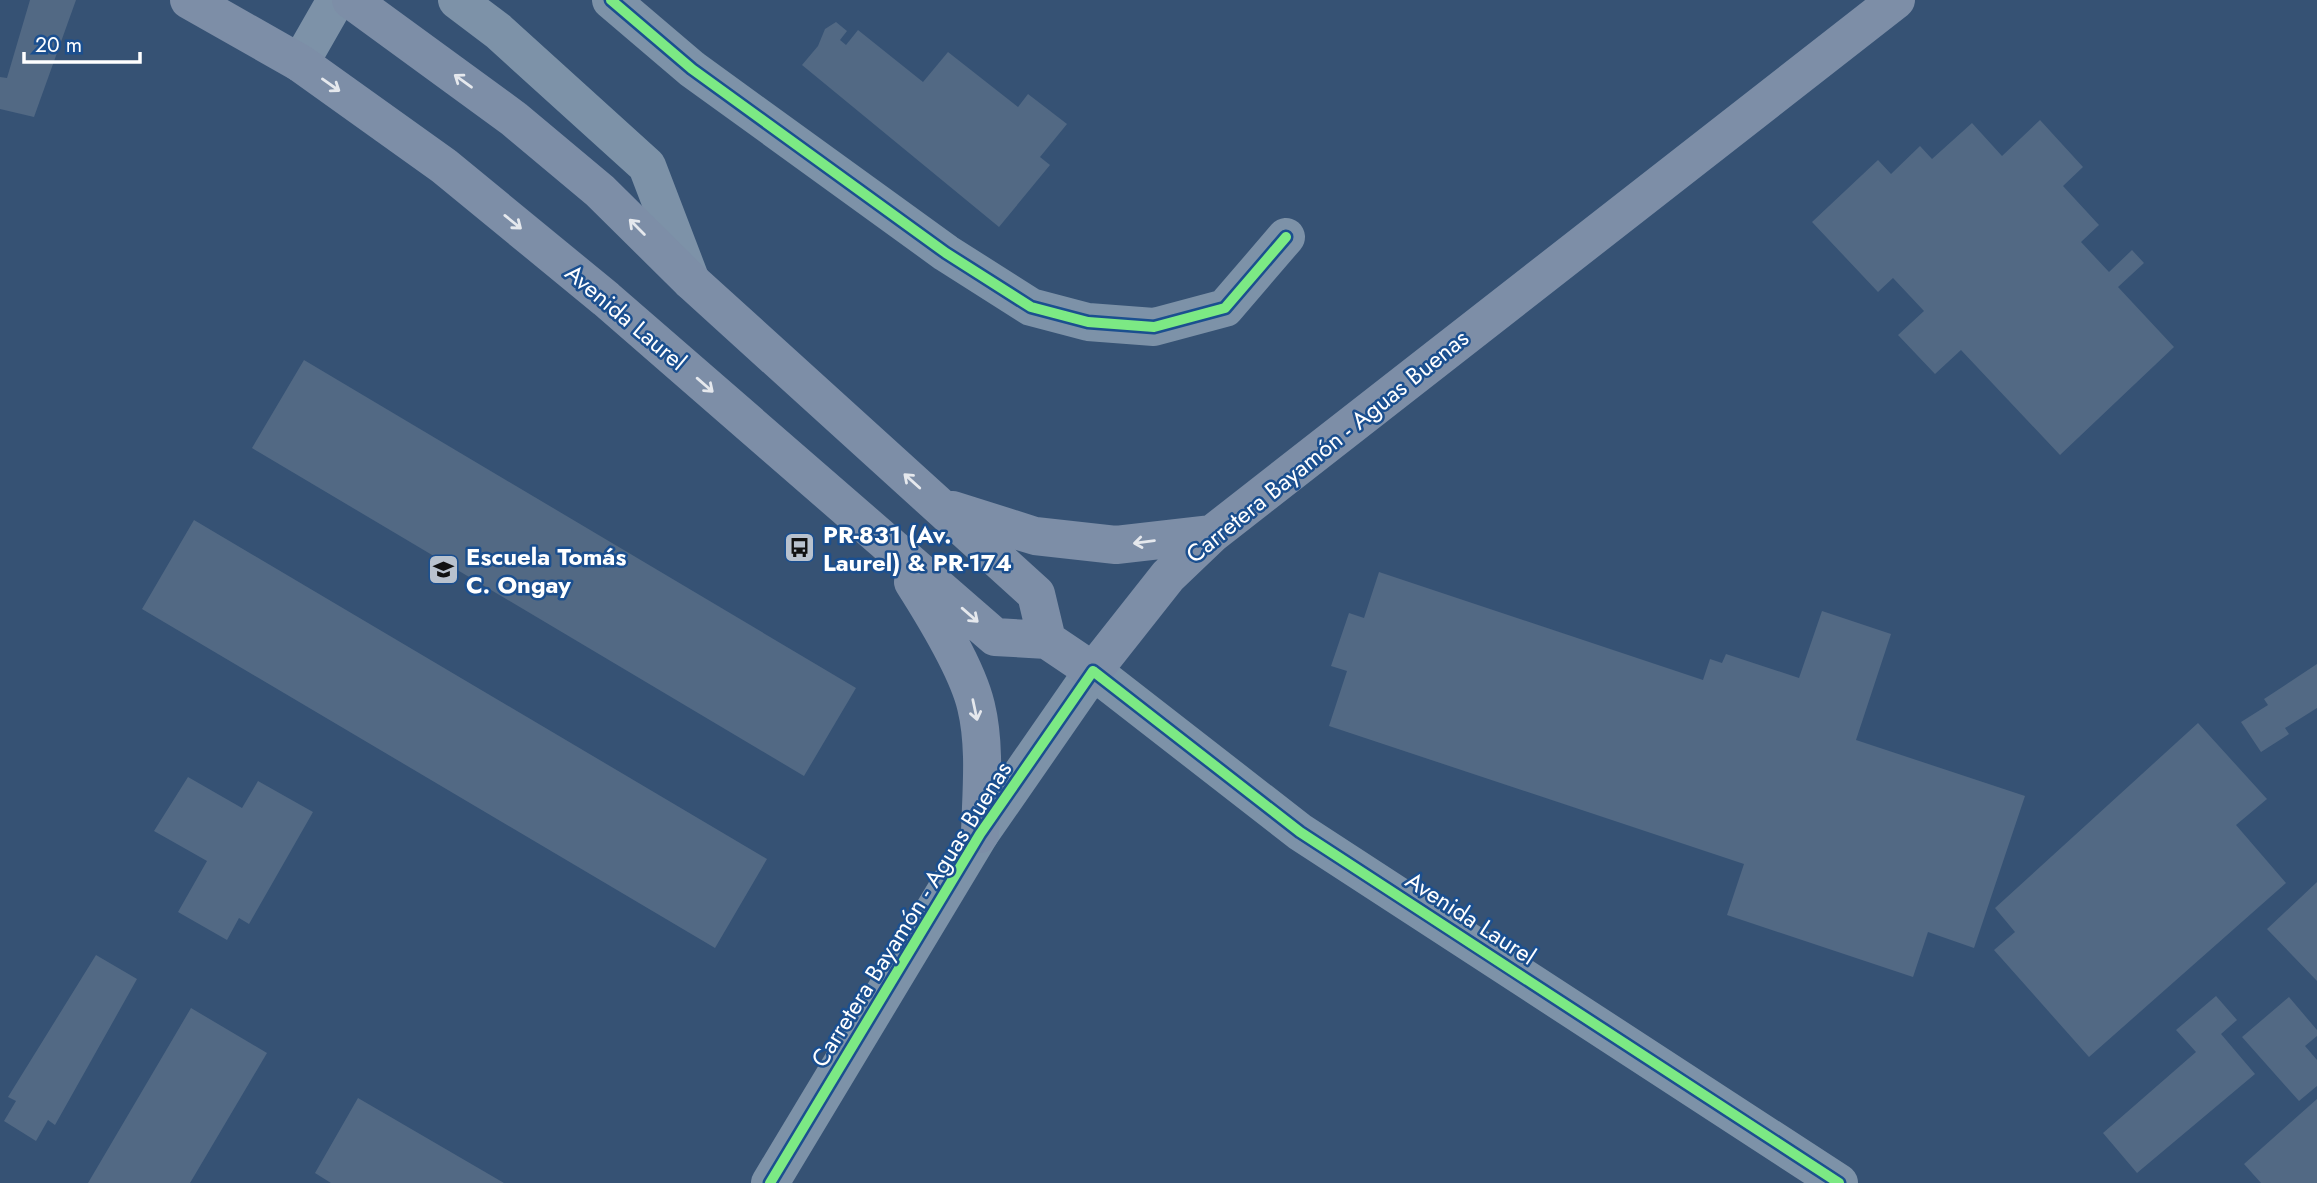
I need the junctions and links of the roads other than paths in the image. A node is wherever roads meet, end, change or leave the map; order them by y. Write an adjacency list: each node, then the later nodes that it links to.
1 (189, 0): 7 (main road, Avenida Laurel)
2 (336, 0): 7 (street)
3 (352, 0): 9 (main road, one-way to 3)
4 (457, 0): 9 (street)
5 (611, 0): 8 (street)
6 (1896, 0): 11 (main road, Carretera Bayamón - Aguas Buenas)
7 (300, 63): 12 (main road, Avenida Laurel, one-way to 12)
8 (1286, 237)
9 (691, 281): 10 (main road, one-way to 9)
10 (940, 506): 11 (main road, one-way to 10); 13 (main road)
11 (1212, 534): 14 (main road, Carretera Bayamón - Aguas Buenas)
12 (886, 542): 13 (main road, Avenida Laurel, one-way to 13); 15 (main road, one-way to 15)
13 (1047, 640): 14 (main road, Avenida Laurel)
14 (1093, 671): 15 (street, Carretera Bayamón - Aguas Buenas); 17 (street, Avenida Laurel)
15 (980, 834): 16 (street, Carretera Bayamón - Aguas Buenas)
16 (770, 1183)
17 (1839, 1183)

